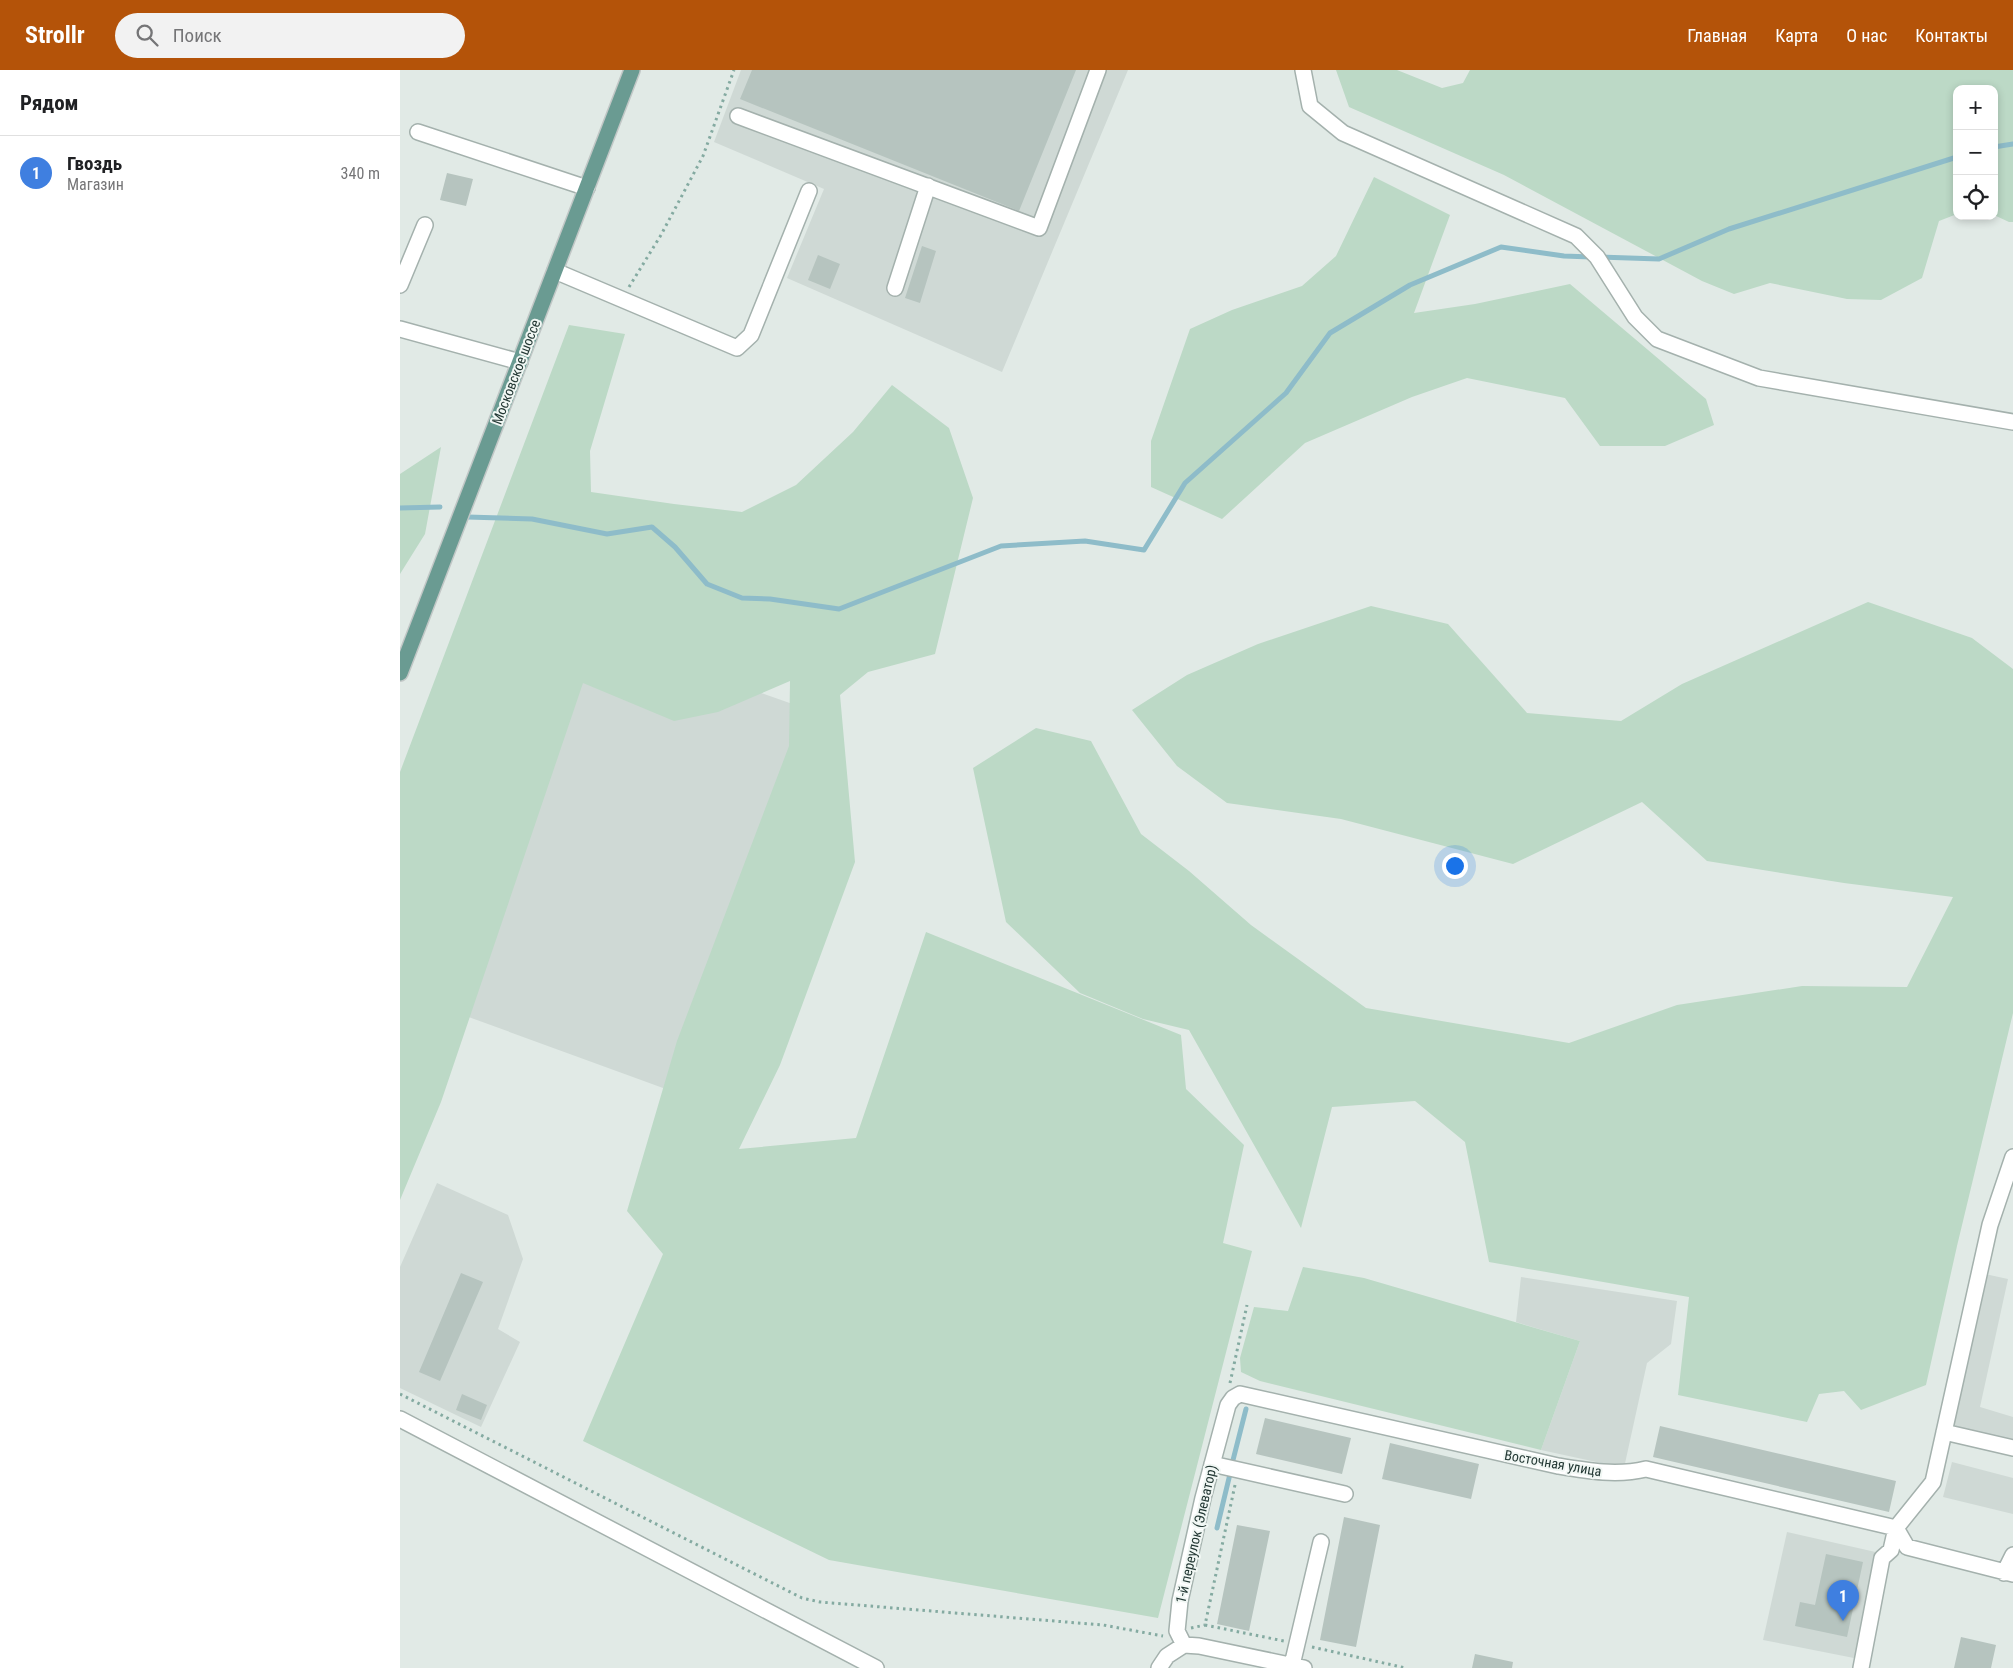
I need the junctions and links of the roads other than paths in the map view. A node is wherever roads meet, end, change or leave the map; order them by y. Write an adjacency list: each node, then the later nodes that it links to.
1 (632, 70): 7 (main road, Московское шоссе)
2 (1098, 70): 6 (street)
3 (1303, 70): 15 (street)
4 (738, 116): 6 (street)
5 (418, 132): 7 (street)
6 (928, 186): 12 (street)
7 (587, 188): 10 (main road, Московское шоссе)
8 (809, 191): 10 (street)
9 (425, 224): 11 (street)
10 (555, 271): 14 (main road, Московское шоссе)
11 (400, 285)
12 (895, 288)
13 (400, 329): 14 (street)
14 (520, 362): 16 (main road, Московское шоссе)
15 (2013, 422)
16 (400, 673)
17 (2013, 1157): 20 (street)
18 (1237, 1396): 22 (street, 1-й переулок (Элеватор)); 24 (street, Восточная улица)
19 (400, 1419): 30 (street)
20 (1944, 1432): 21 (street); 24 (street)
21 (2013, 1448)
22 (1212, 1464): 23 (street); 28 (street, 1-й переулок (Элеватор))
23 (1345, 1494)
24 (1896, 1528): 27 (street); 32 (street)
25 (1321, 1542): 29 (street)
26 (2013, 1555): 27 (street)
27 (2008, 1573)
28 (1184, 1645): 29 (street); 31 (street)
29 (1298, 1667)
30 (876, 1668)
31 (1159, 1668)
32 (1861, 1668)

